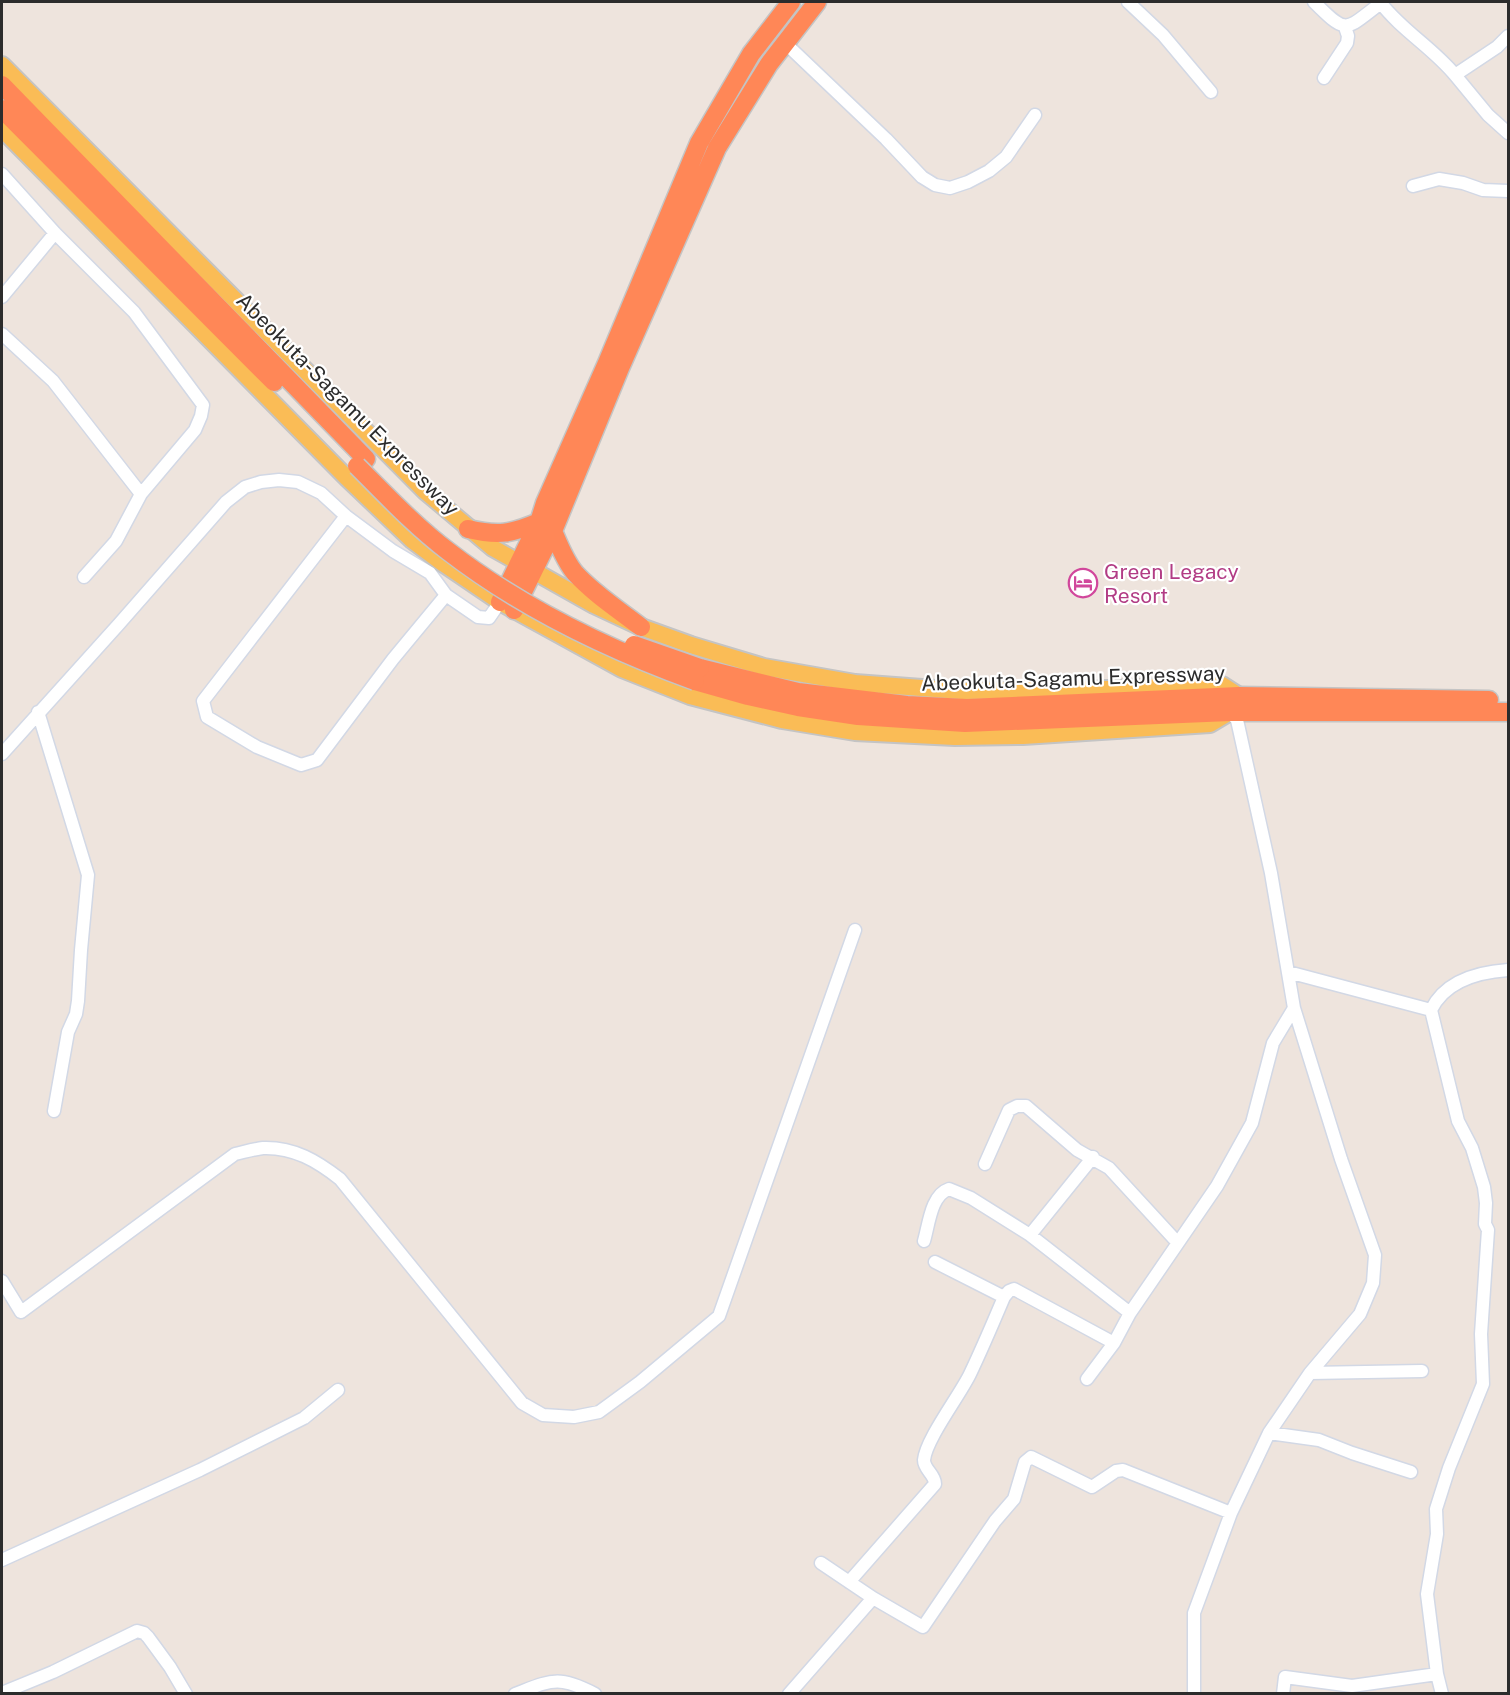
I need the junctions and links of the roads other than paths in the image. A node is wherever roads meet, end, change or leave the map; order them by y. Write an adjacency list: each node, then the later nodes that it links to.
1 (791, 2): 9 (highway)
2 (817, 2): 8 (highway)
3 (1128, 2): 15 (street)
4 (1314, 2): 6 (street)
5 (1381, 2): 6 (street); 12 (street)
6 (1345, 27): 13 (street)
7 (1509, 36): 12 (street)
8 (784, 42): 10 (highway); 17 (street)
9 (751, 54): 10 (highway); 29 (highway)
10 (769, 64): 29 (highway)
11 (2, 65): 21 (main road)
12 (1455, 75): 19 (street)
13 (1324, 78)
14 (2, 85): 21 (highway, Abeokuta-Sagamu Expressway)
15 (1211, 92)
16 (2, 109): 21 (highway, Abeokuta-Sagamu Expressway)
17 (1035, 115)
18 (2, 129): 21 (main road)
19 (1509, 134)
20 (2, 174): 24 (street)
21 (83, 179): 30 (main road); 34 (main road); 36 (highway, Abeokuta-Sagamu Expressway, bridge)
22 (1413, 186): 23 (street)
23 (1509, 190)
24 (55, 233): 25 (street); 27 (street)
25 (2, 297)
26 (2, 334): 27 (street)
27 (141, 494): 32 (street)
28 (346, 516): 33 (street); 33 (street); 39 (street)
29 (546, 527): 30 (highway); 31 (highway); 35 (highway)
30 (468, 529): 31 (main road)
31 (526, 568): 34 (highway); 35 (main road)
32 (84, 577)
33 (446, 595): 34 (street)
34 (507, 606): 40 (main road)
35 (641, 627): 37 (main road)
36 (698, 675): 37 (highway, Abeokuta-Sagamu Expressway); 40 (highway, Abeokuta-Sagamu Expressway)
37 (1239, 696): 38 (highway, Abeokuta-Sagamu Expressway)
38 (1509, 700)
39 (38, 712): 42 (street); 48 (street)
40 (1230, 712): 41 (highway, Abeokuta-Sagamu Expressway); 45 (street)
41 (1509, 712)
42 (2, 754)
43 (855, 930): 55 (street)
44 (1509, 970): 47 (street)
45 (1288, 972): 46 (street); 47 (street)
46 (1294, 1008): 53 (street); 60 (street)
47 (1431, 1010): 70 (street)
48 (54, 1111)
49 (1093, 1157): 50 (street); 51 (street); 53 (street)
50 (985, 1164)
51 (1030, 1235): 52 (street); 57 (street)
52 (924, 1241)
53 (1177, 1242): 57 (street)
54 (935, 1263): 56 (street)
55 (2, 1281)
56 (1004, 1298): 58 (street); 68 (street)
57 (1130, 1313): 58 (street)
58 (1114, 1343): 61 (street)
59 (1422, 1371): 60 (street)
60 (1310, 1373): 63 (street)
61 (1087, 1379)
62 (338, 1390): 66 (street)
63 (1269, 1433): 64 (street); 65 (street)
64 (1411, 1472)
65 (1231, 1513): 69 (street); 76 (street)
66 (2, 1560)
67 (821, 1563): 68 (street)
68 (849, 1582): 69 (street)
69 (873, 1598): 75 (street)
70 (1437, 1674): 77 (street); 78 (street)
71 (2, 1693): 72 (street)
72 (186, 1694)
73 (515, 1694): 74 (street)
74 (595, 1694)
75 (789, 1694)
76 (1194, 1694)
77 (1283, 1694)
78 (1442, 1694)

